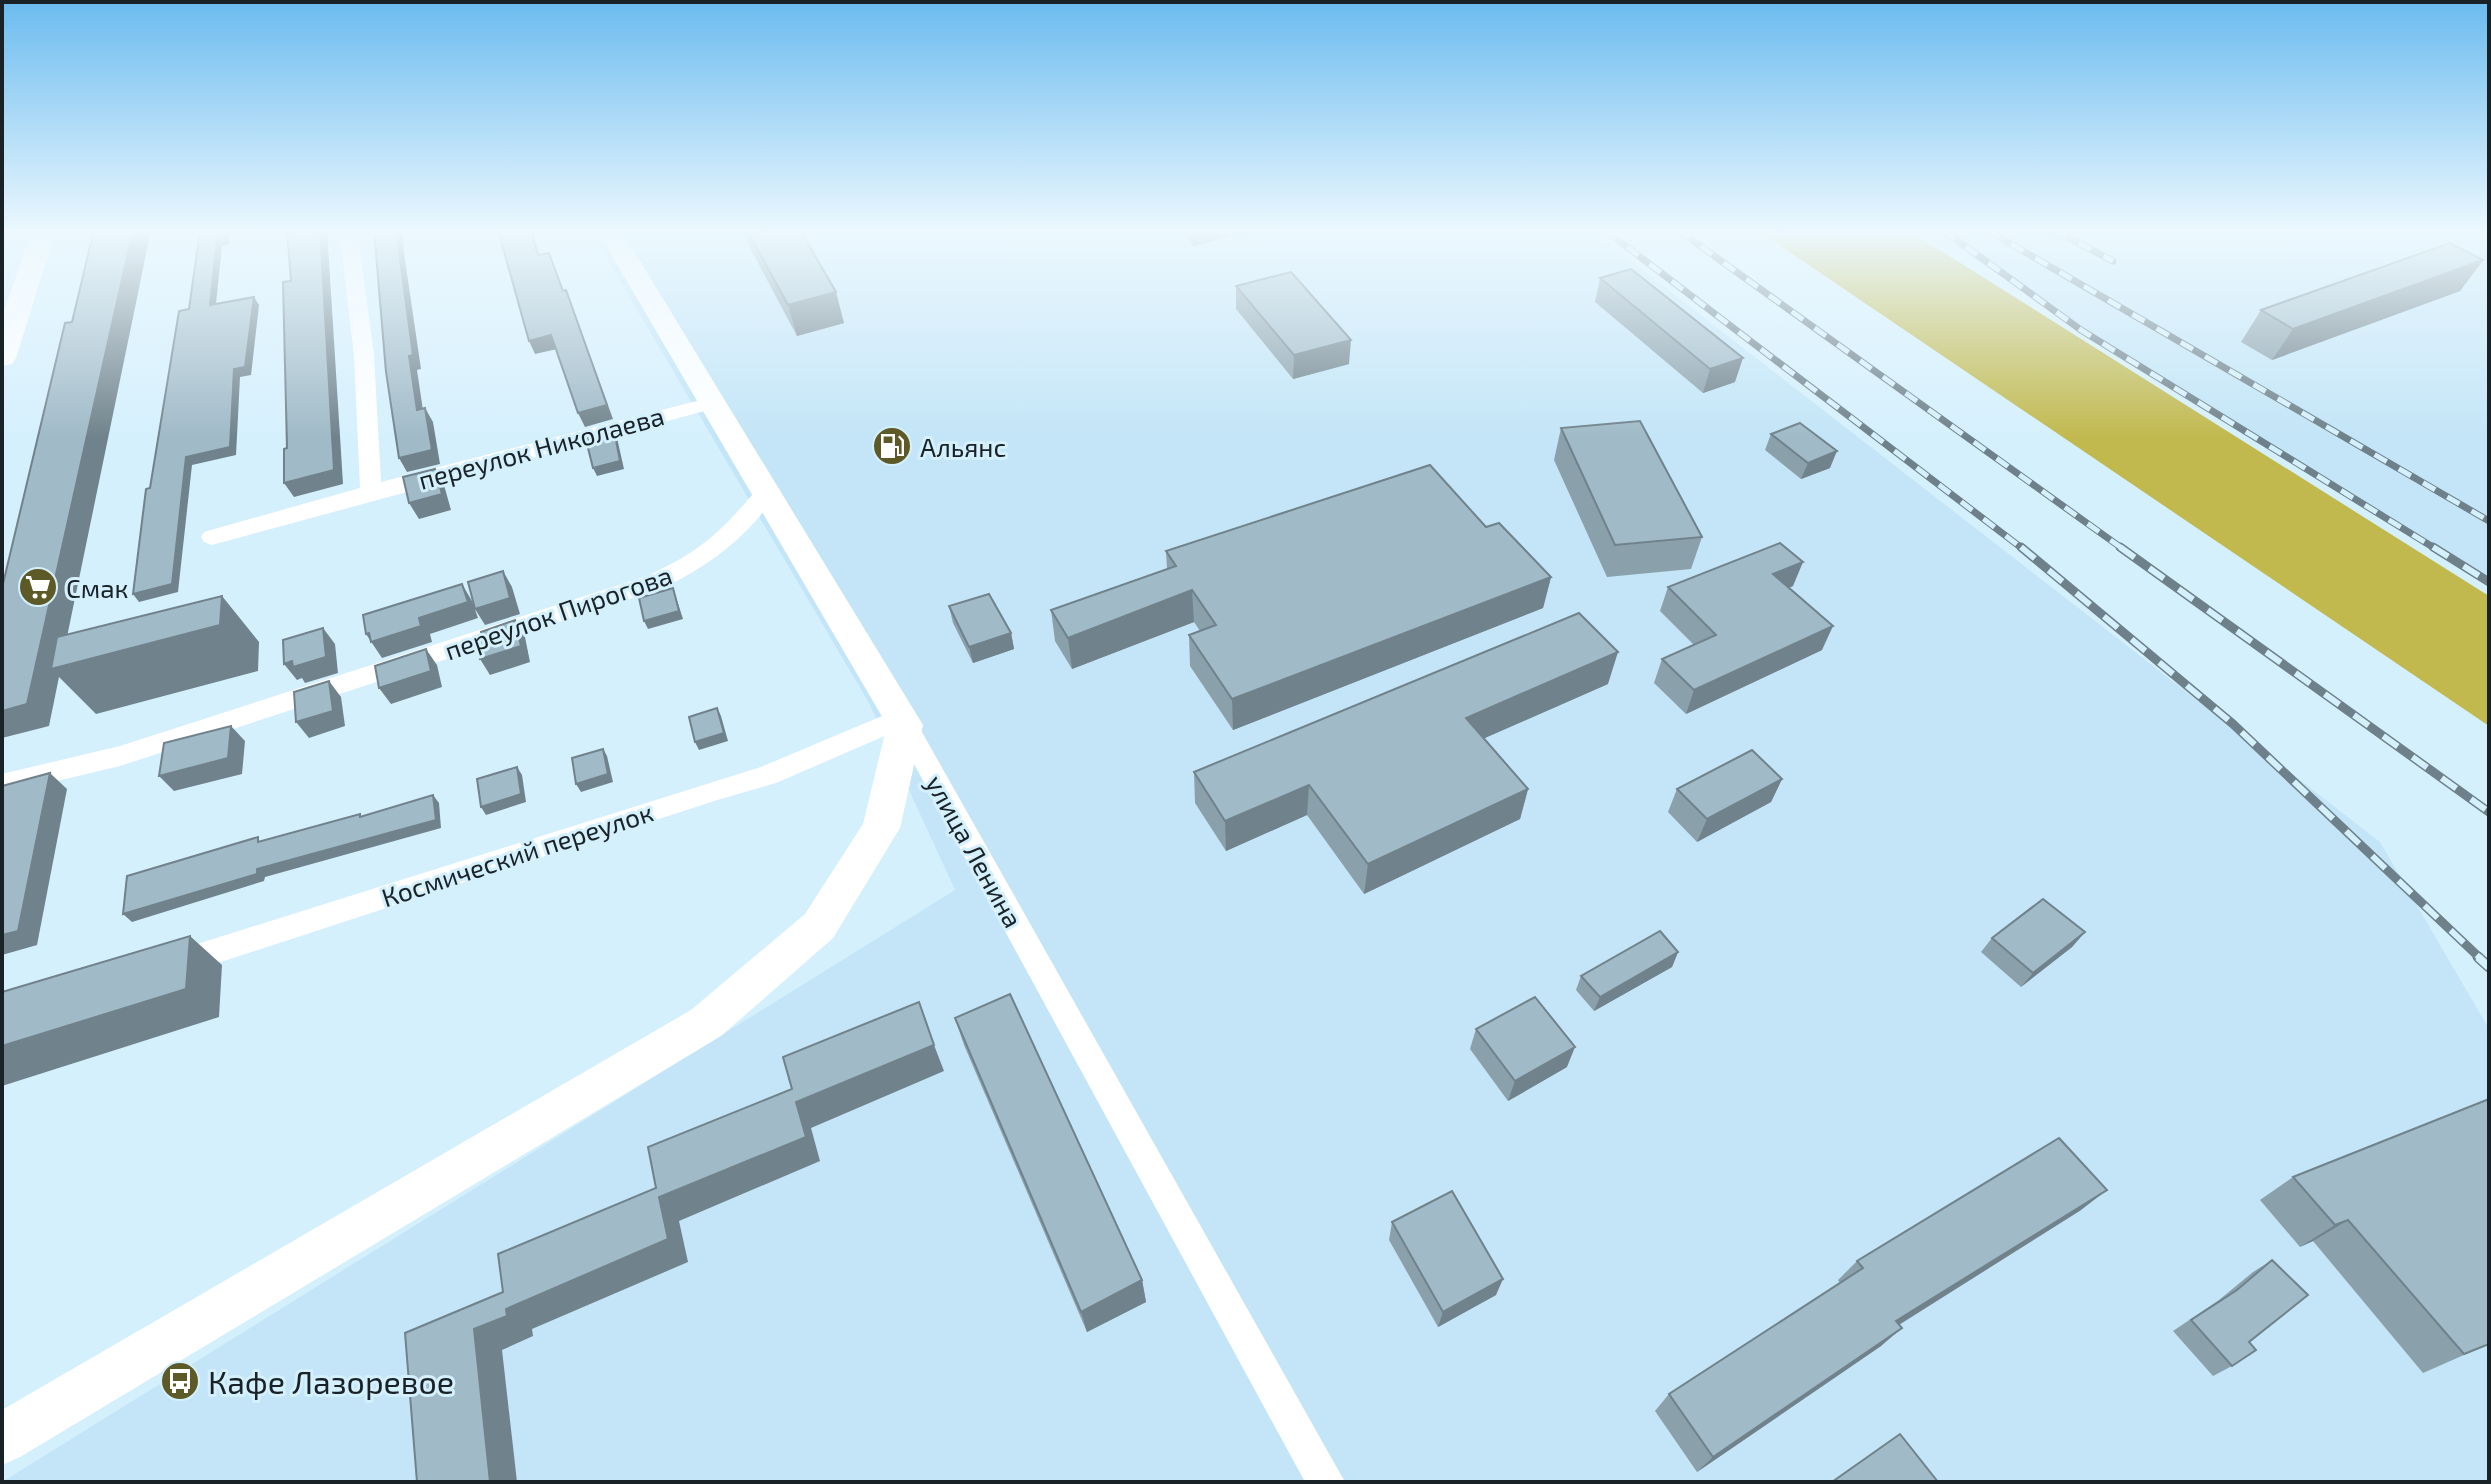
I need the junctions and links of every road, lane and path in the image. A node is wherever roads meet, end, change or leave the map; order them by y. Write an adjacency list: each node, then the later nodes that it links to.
1 (21, 299): 4 (main road)
2 (357, 299): 6 (street)
3 (650, 299): 5 (main road, улица Ленина)
4 (2, 358)
5 (712, 403): 6 (street, переулок Николаева); 7 (main road, улица Ленина)
6 (371, 492): 8 (street, переулок Николаева)
7 (766, 493): 9 (main road, улица Ленина); 10 (street, переулок Пирогова)
8 (212, 537)
9 (903, 722): 11 (street, Космический переулок); 12 (main road); 13 (street, улица Ленина)
10 (2, 784)
11 (157, 966)
12 (2, 1439)
13 (1326, 1482)

